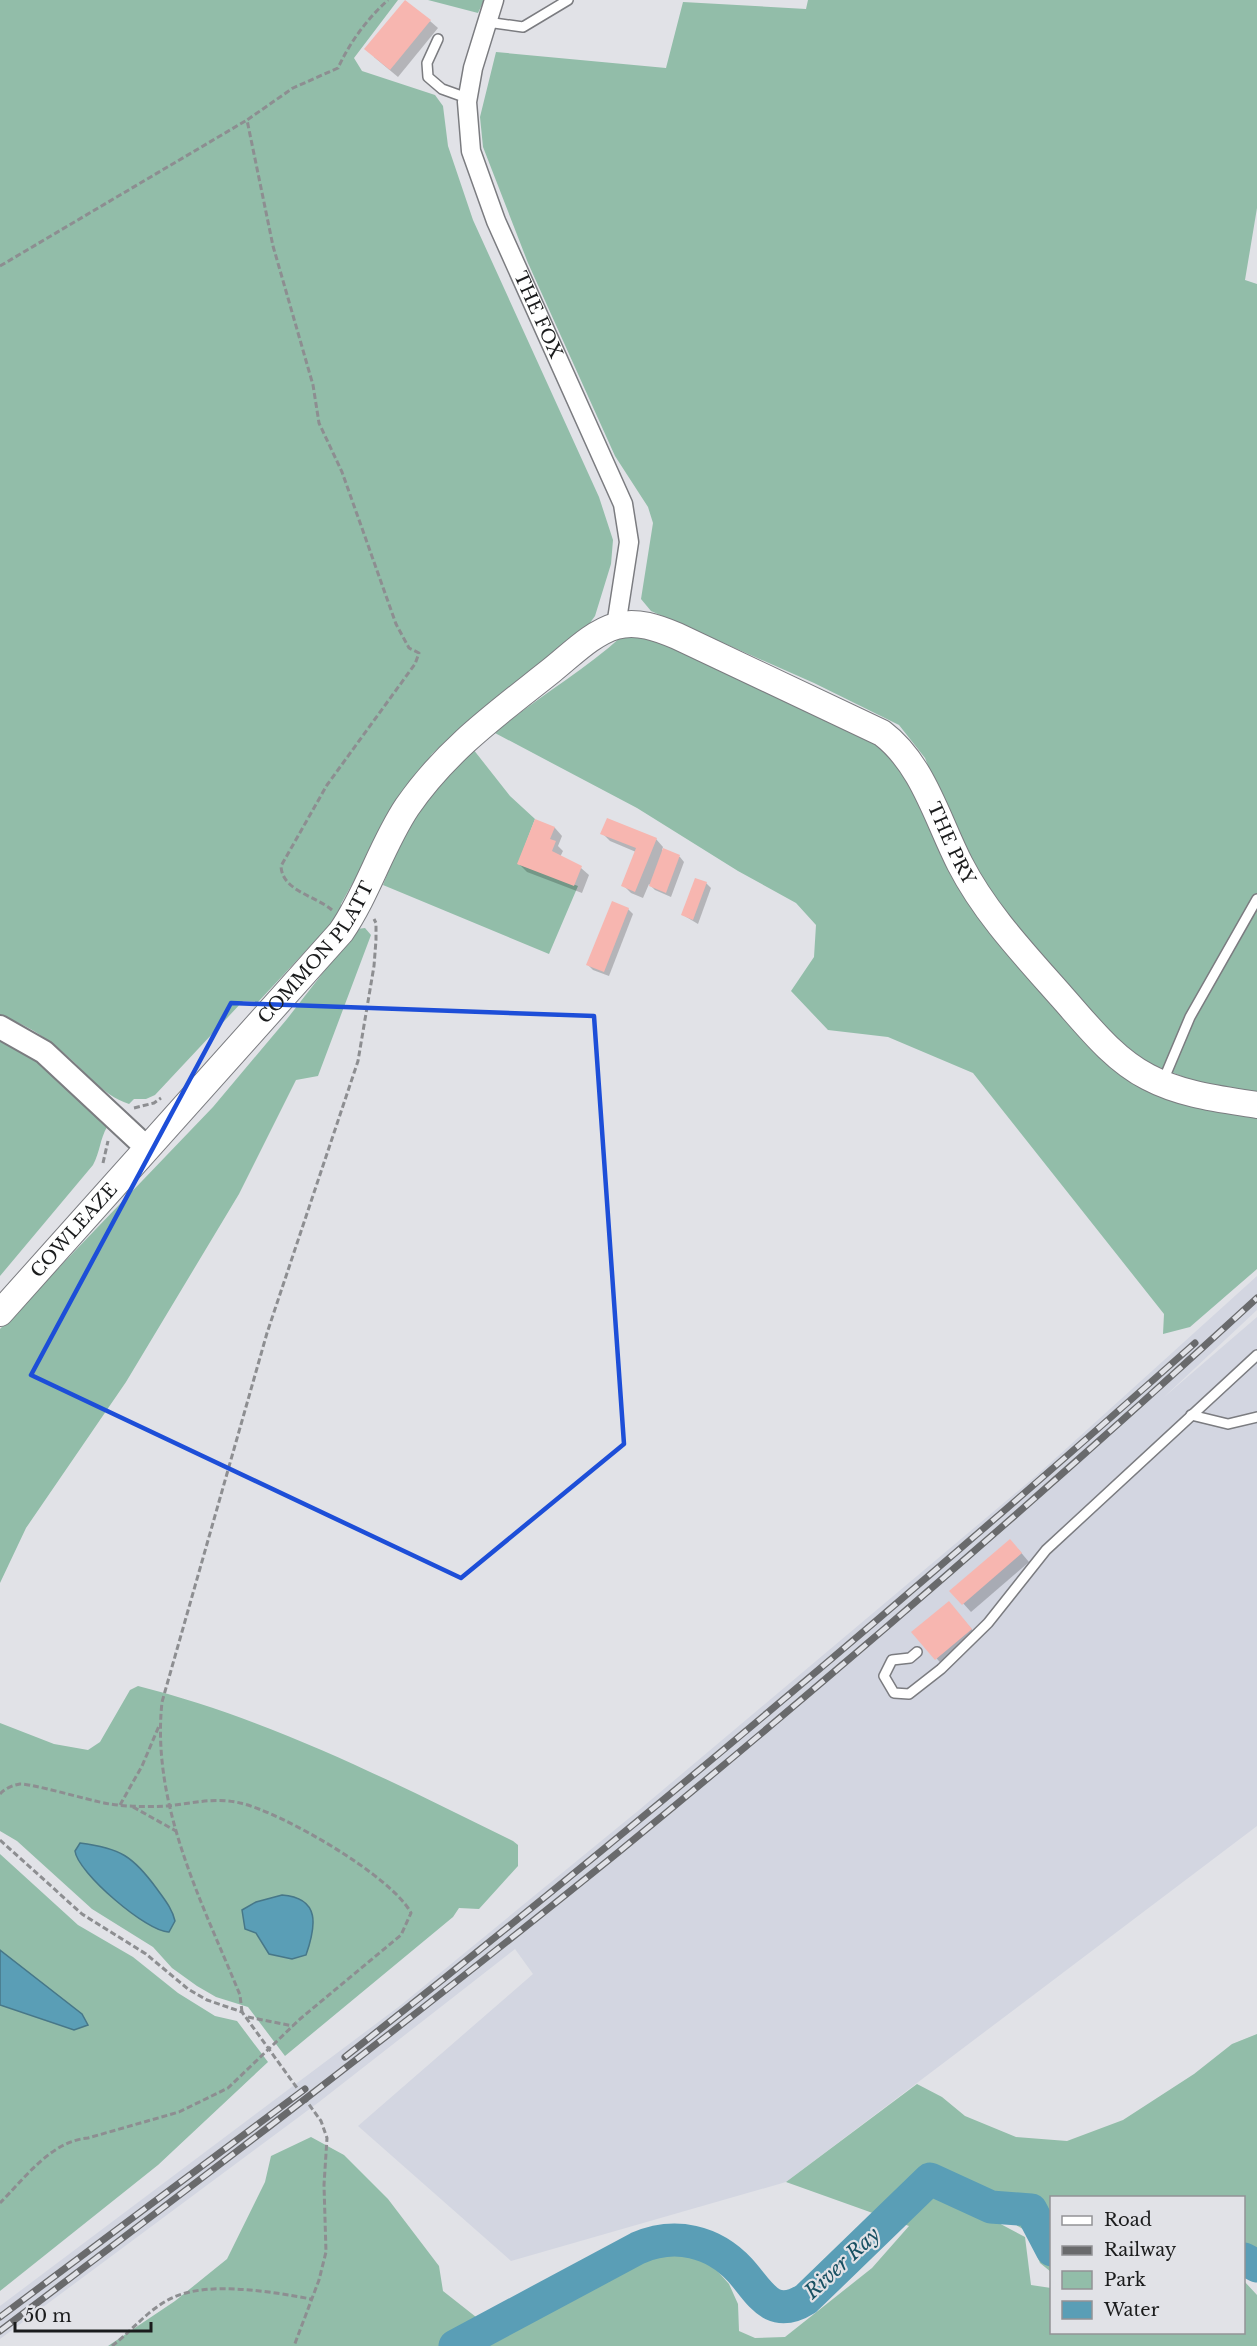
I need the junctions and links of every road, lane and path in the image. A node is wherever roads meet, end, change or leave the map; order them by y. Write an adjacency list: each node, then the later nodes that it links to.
1 (388, 0): 7 (path)
2 (494, 0): 4 (street, THE FOX)
3 (567, 0): 4 (lane)
4 (487, 22): 6 (street, THE FOX)
5 (438, 39): 6 (lane)
6 (467, 98): 9 (street, THE FOX)
7 (247, 120): 8 (path); 12 (path)
8 (0, 266)
9 (616, 626): 11 (main road, COMMON PLATT); 14 (main road, THE PRY)
10 (1257, 899): 14 (lane)
11 (361, 900): 12 (main road, COMMON PLATT); 22 (path)
12 (348, 922): 16 (main road, COMMON PLATT)
13 (0, 1027): 16 (street)
14 (1163, 1084): 15 (main road, THE PRY)
15 (1257, 1105)
16 (147, 1148): 17 (main road, COWLEAZE)
17 (0, 1313)
18 (1257, 1355): 19 (lane)
19 (1191, 1415): 20 (lane); 21 (lane)
20 (1257, 1417)
21 (917, 1652)
22 (160, 1725): 24 (path); 25 (path)
23 (0, 1794): 24 (path)
24 (120, 1805): 26 (path)
25 (170, 1805): 26 (path); 27 (path); 31 (path)
26 (130, 1806): 27 (path)
27 (176, 1831): 29 (path)
28 (0, 1840): 29 (path)
29 (242, 2012): 30 (path)
30 (248, 2017): 31 (path); 32 (path)
31 (292, 2026): 32 (path)
32 (270, 2048): 33 (path); 34 (path)
33 (0, 2202)
34 (311, 2299): 35 (path); 36 (path)
35 (112, 2346)
36 (294, 2346)

